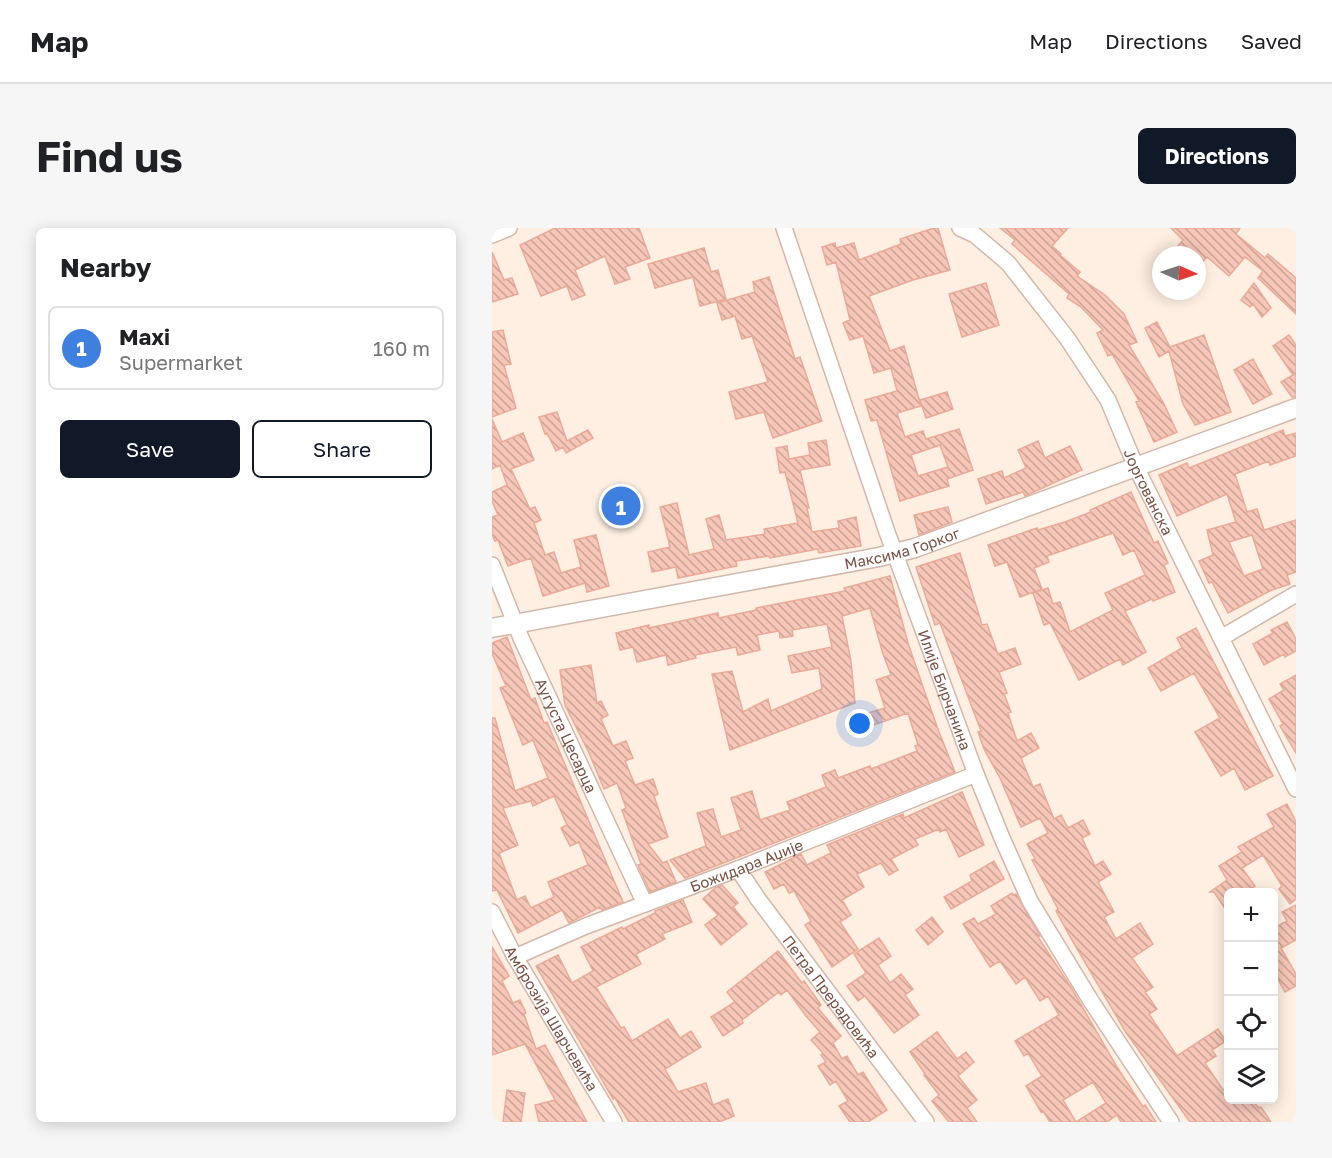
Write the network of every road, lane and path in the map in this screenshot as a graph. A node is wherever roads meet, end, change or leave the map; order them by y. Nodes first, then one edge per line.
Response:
1 (509, 228) edge
2 (784, 228) edge
3 (960, 228) edge
4 (492, 235) edge
5 (1296, 408) edge
6 (1136, 467) junction
7 (895, 553) junction
8 (492, 565) edge
9 (1296, 594) edge
10 (514, 623) junction
11 (492, 628) edge
12 (1221, 638) junction
13 (976, 774) junction
14 (1296, 789) edge
15 (738, 869) junction
16 (645, 904) junction
17 (492, 912) edge
18 (515, 957) junction
19 (614, 1122) edge
20 (926, 1122) edge
21 (1172, 1122) edge

1 - 4 street
2 - 7 street, Илије Бирчанина
3 - 6 street, Јоргованска
5 - 6 street, Максима Горког
6 - 7 street, Максима Горког
6 - 12 street, Јоргованска
7 - 10 street, Максима Горког
7 - 13 street, Илије Бирчанина
8 - 10 street, Аугуста Цесарца
9 - 12 street
10 - 11 street, Максима Горког
10 - 16 street, Аугуста Цесарца
12 - 14 street, Јоргованска
13 - 15 street, Божидара Аџије
13 - 21 street, Илије Бирчанина
15 - 16 street, Божидара Аџије
15 - 20 street, Петра Прерадовића
16 - 18 street, Божидара Аџије
17 - 18 street, Амброзија Шарчевића
18 - 19 street, Амброзија Шарчевића

